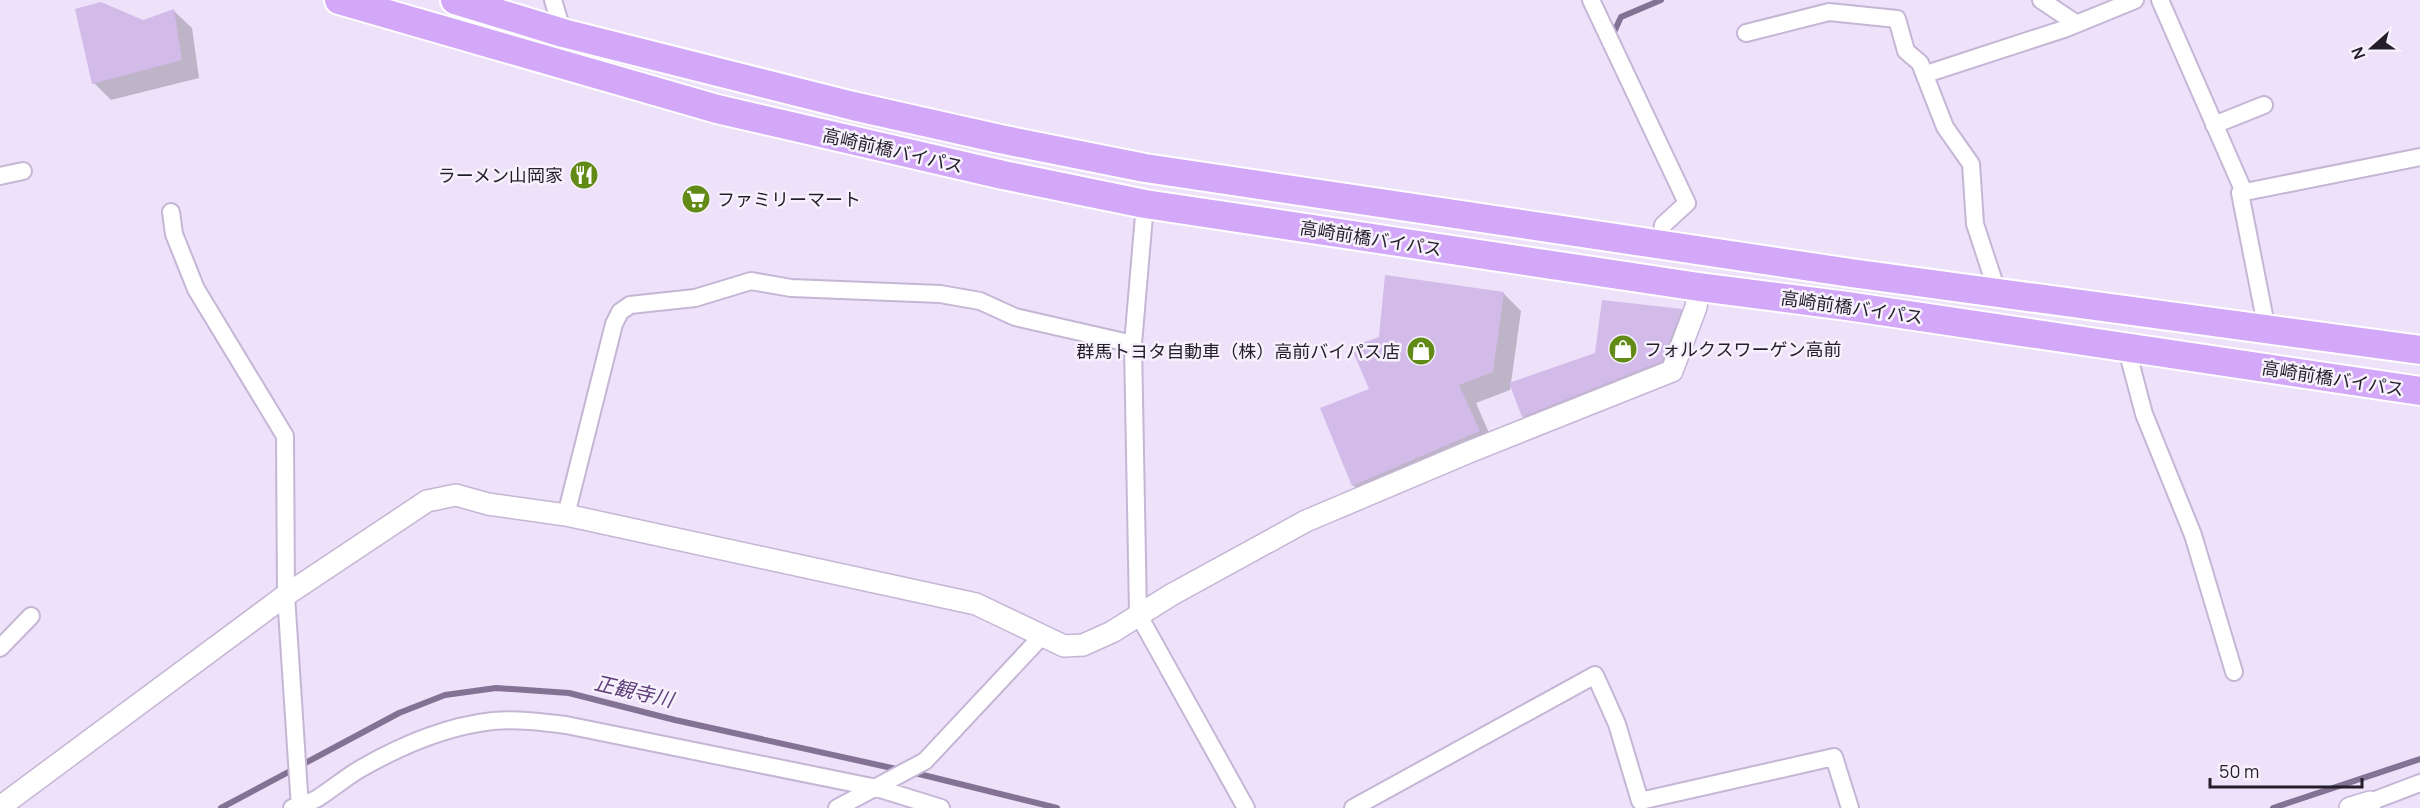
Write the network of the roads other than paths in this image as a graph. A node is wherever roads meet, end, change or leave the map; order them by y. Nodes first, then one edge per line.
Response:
1 (339, 0) edge
2 (455, 0) edge
3 (553, 0) edge
4 (1591, 0) edge
5 (2041, 0) edge
6 (2136, 0) edge
7 (2160, 0) edge
8 (2077, 24) junction
9 (562, 33) junction
10 (1746, 33) dead end
11 (1926, 74) junction
12 (2264, 105) dead end
13 (2214, 125) junction
14 (2420, 157) edge
15 (23, 171) dead end
16 (0, 176) edge
17 (2244, 192) junction
18 (1144, 204) junction
19 (171, 212) dead end
20 (1660, 246) junction
21 (1699, 287) junction
22 (1998, 294) junction
23 (2267, 330) junction
24 (1133, 344) junction
25 (2126, 346) junction
26 (2420, 350) edge
27 (2420, 391) edge
28 (566, 515) junction
29 (286, 595) junction
30 (1138, 614) junction
31 (31, 616) dead end
32 (1041, 637) junction
33 (0, 648) edge
34 (2234, 672) dead end
35 (2420, 783) edge
36 (877, 788) junction
37 (2364, 806) edge
38 (0, 807) edge
39 (297, 807) edge
40 (837, 808) edge
41 (941, 808) edge
42 (1246, 808) edge
43 (1353, 808) edge
44 (1850, 808) edge

1 - 18 highway, 高崎前橋バイパス
2 - 9 highway, 高崎前橋バイパス
3 - 9 street
4 - 20 street
5 - 8 street
6 - 8 street
7 - 13 street
8 - 11 street
9 - 20 highway, 高崎前橋バイパス
10 - 11 street
11 - 22 street
12 - 13 street
13 - 17 street
14 - 17 street
15 - 16 street
17 - 23 street
18 - 21 highway, 高崎前橋バイパス
18 - 24 street
19 - 29 street
20 - 22 highway, 高崎前橋バイパス
21 - 25 highway, 高崎前橋バイパス
21 - 30 street
22 - 23 highway, 高崎前橋バイパス
23 - 26 highway, 高崎前橋バイパス
24 - 28 street
24 - 30 street
25 - 27 highway, 高崎前橋バイパス
25 - 34 street
28 - 29 street
28 - 32 street
29 - 38 street
29 - 39 street
30 - 32 street
30 - 42 street
31 - 33 street
32 - 36 street
35 - 37 street
36 - 39 street
36 - 40 street
36 - 41 street
43 - 44 street

